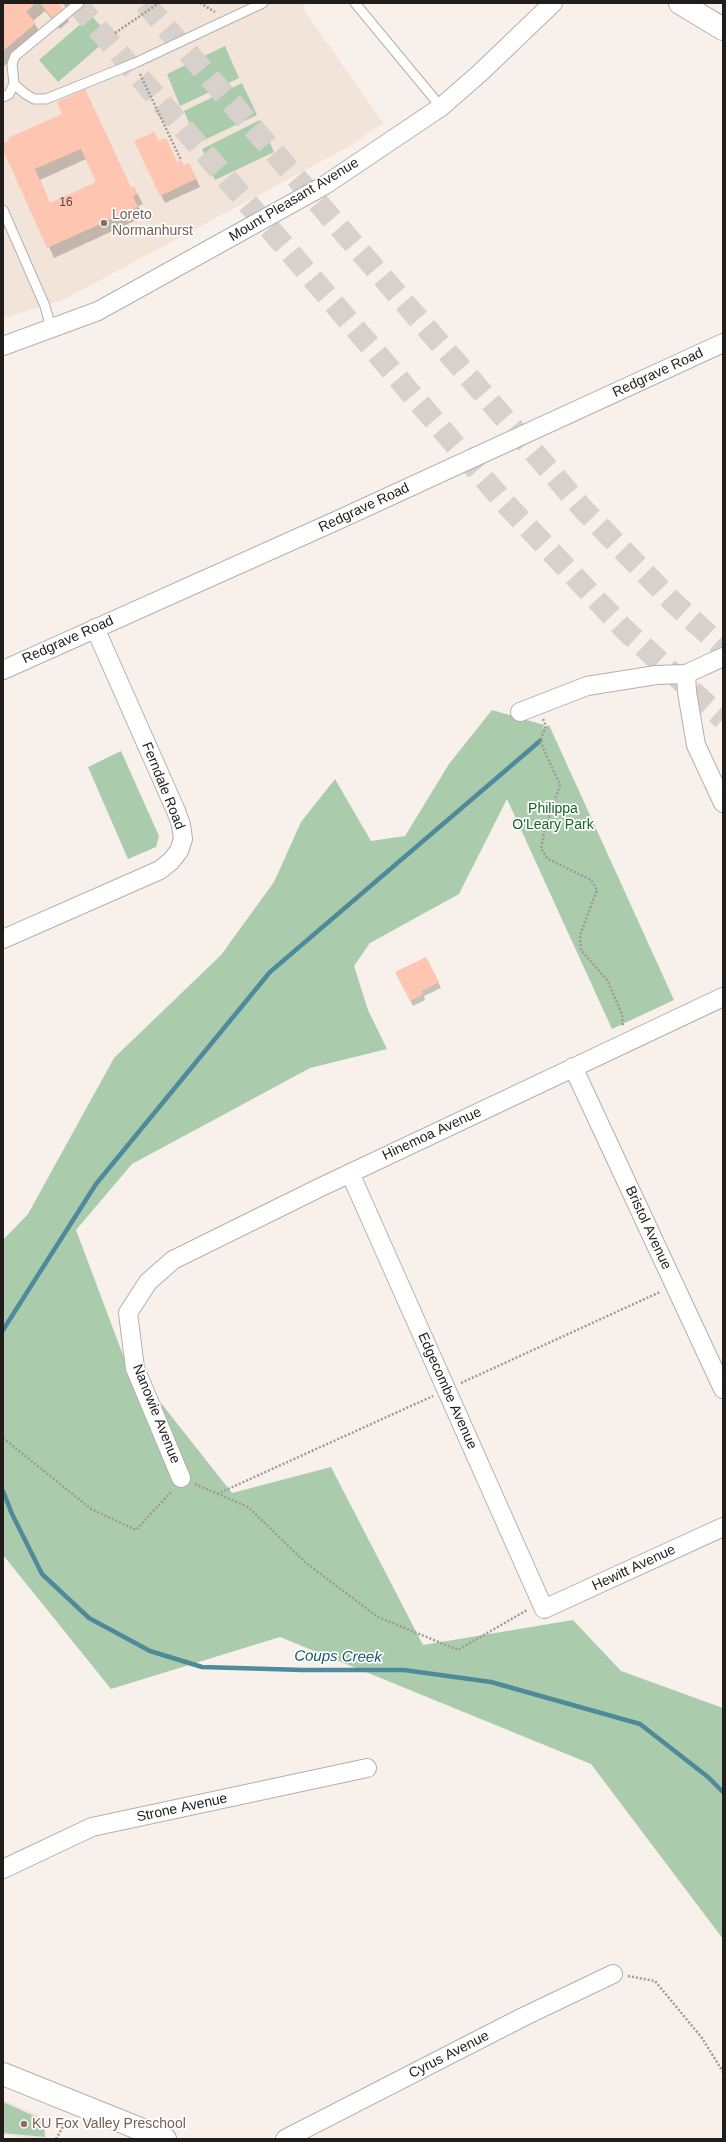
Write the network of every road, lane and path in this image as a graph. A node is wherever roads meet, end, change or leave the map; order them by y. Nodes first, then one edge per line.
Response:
1 (80, 3) edge
2 (159, 3) edge
3 (263, 3) edge
4 (553, 3) edge
5 (680, 3) edge
6 (356, 6) edge
7 (723, 29) edge
8 (115, 33) dead end
9 (135, 63) junction
10 (14, 84) junction
11 (3, 97) edge
12 (441, 107) junction
13 (181, 160) dead end
14 (3, 210) edge
15 (51, 328) junction
16 (723, 343) edge
17 (3, 346) edge
18 (95, 628) junction
19 (723, 657) edge
20 (3, 670) edge
21 (686, 674) junction
22 (537, 706) junction
23 (520, 712) dead end
24 (723, 803) edge
25 (3, 939) edge
26 (723, 997) edge
27 (624, 1043) junction
28 (573, 1067) junction
29 (350, 1173) junction
30 (148, 1282) joint
31 (723, 1389) edge
32 (3, 1438) edge
33 (181, 1478) junction
34 (723, 1527) edge
35 (544, 1609) junction
36 (367, 1768) dead end
37 (3, 1869) edge
38 (613, 1974) joint
39 (723, 2072) edge
40 (3, 2074) edge
41 (65, 2123) dead end
42 (56, 2139) edge
43 (165, 2139) edge
44 (285, 2139) edge

1 - 10 lane
2 - 8 path
3 - 9 lane
4 - 12 street, Mount Pleasant Avenue
5 - 7 main road
6 - 12 lane
9 - 10 lane
9 - 13 path
10 - 11 lane
12 - 15 street, Mount Pleasant Avenue
14 - 15 lane
15 - 17 street, Mount Pleasant Avenue
16 - 18 street, Redgrave Road
18 - 20 street, Redgrave Road
18 - 25 street, Ferndale Road
19 - 21 street
21 - 22 street
21 - 24 street
22 - 23 street
22 - 27 path
26 - 27 street, Hinemoa Avenue
27 - 28 street, Hinemoa Avenue
28 - 29 street, Hinemoa Avenue
28 - 31 street, Bristol Avenue
29 - 30 street, Hinemoa Avenue
29 - 35 street, Edgecombe Avenue
30 - 33 street, Nanowie Avenue
32 - 33 path
33 - 35 path
34 - 35 street, Hewitt Avenue
36 - 37 street, Strone Avenue
38 - 39 path
38 - 44 street, Cyrus Avenue
40 - 43 main road
41 - 42 path

